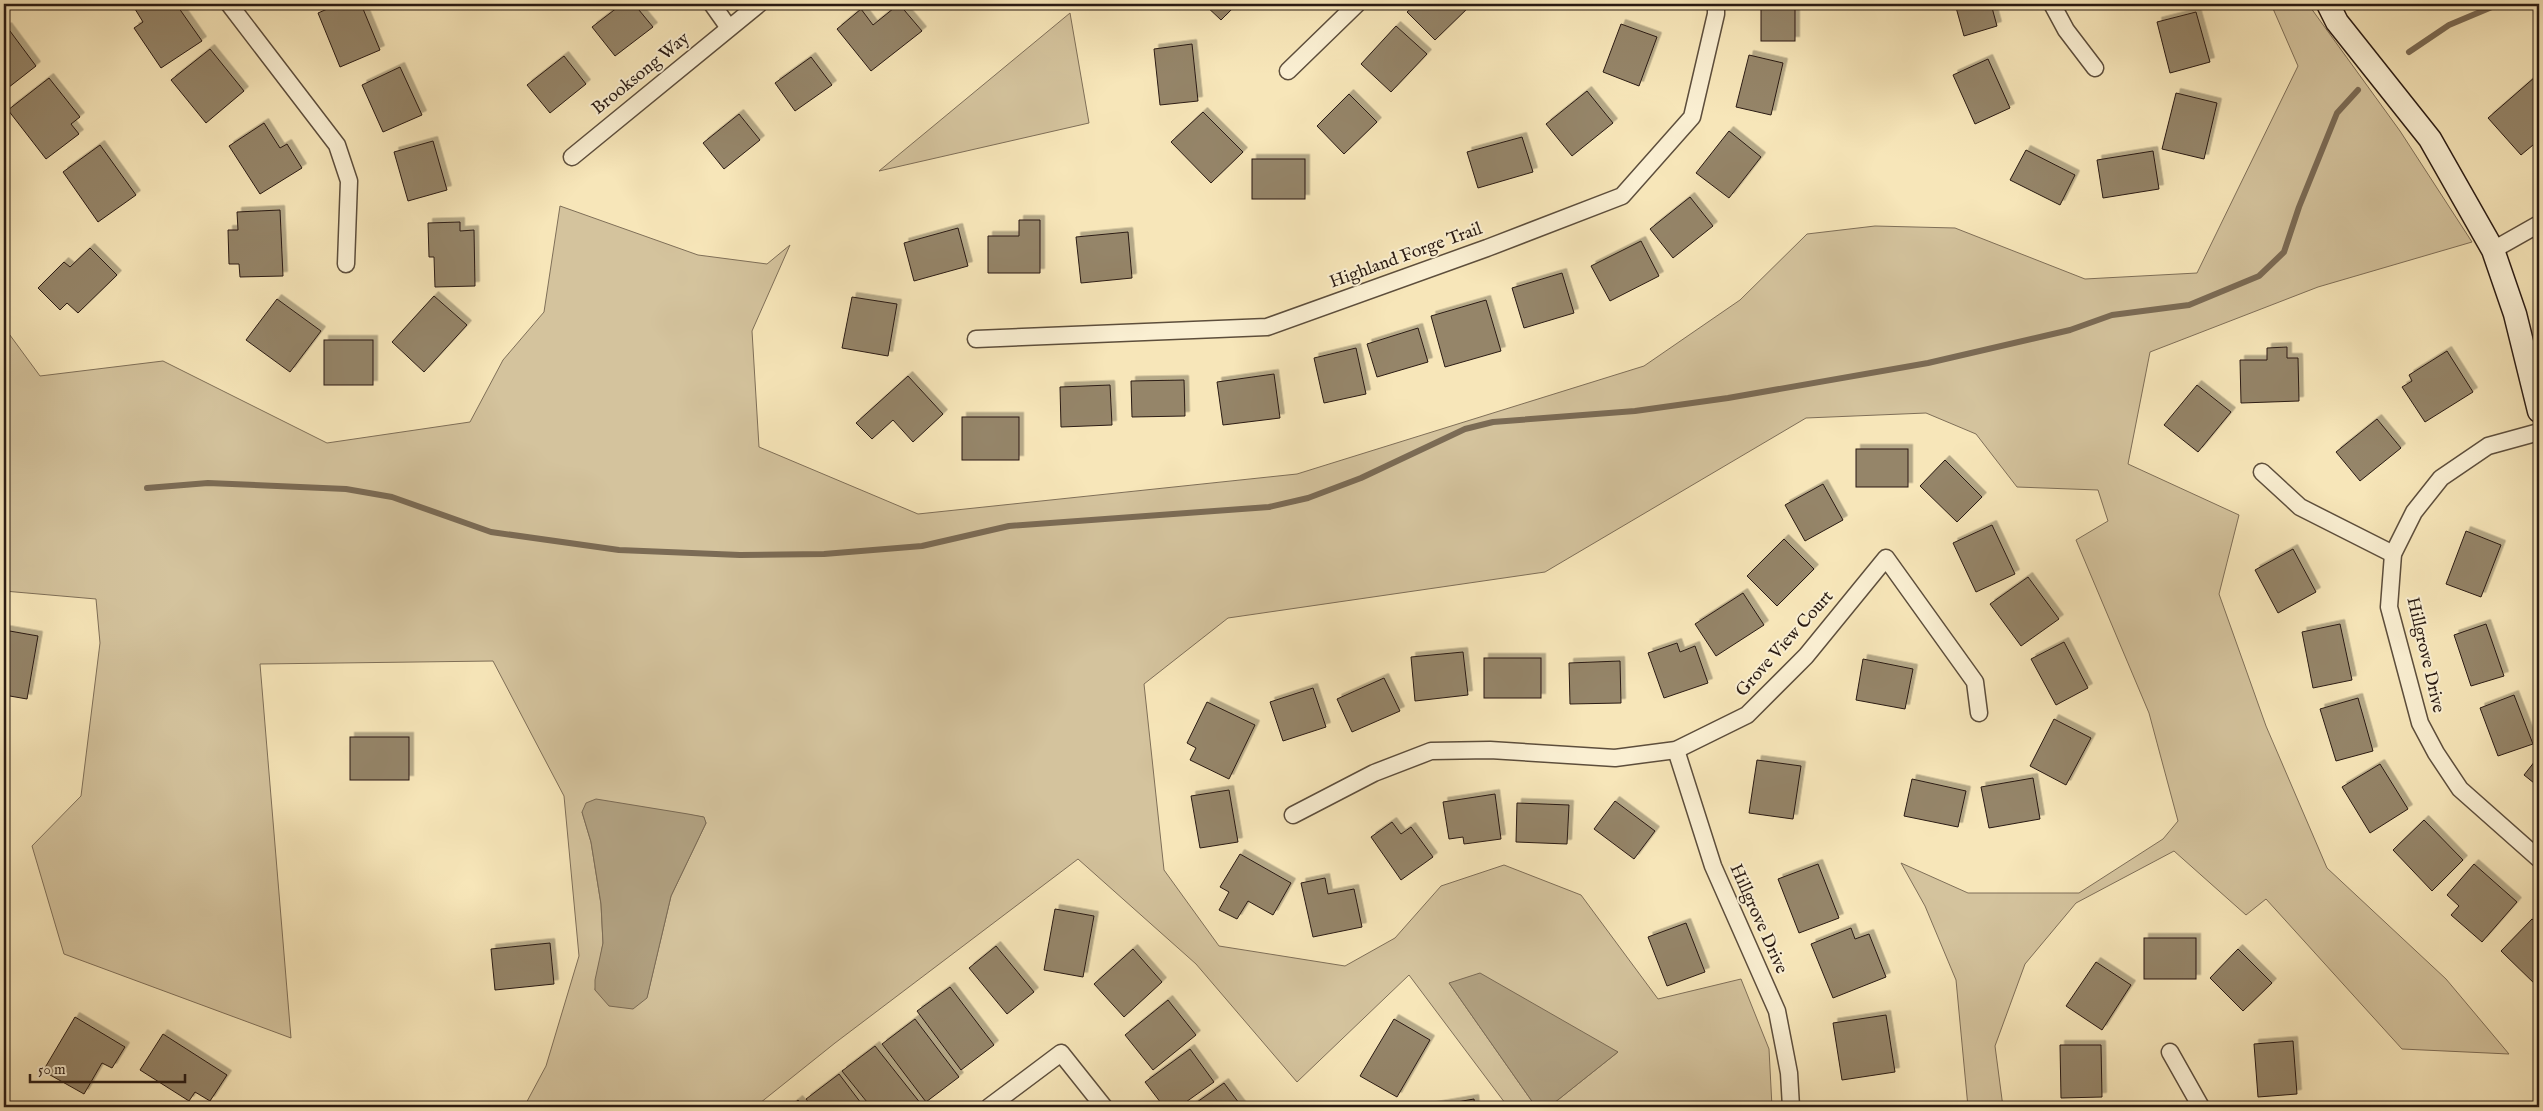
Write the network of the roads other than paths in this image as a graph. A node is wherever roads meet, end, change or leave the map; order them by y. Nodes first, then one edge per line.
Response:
1 (229, 4) edge
2 (712, 4) edge
3 (759, 4) edge
4 (1357, 4) edge
5 (1716, 4) edge
6 (2052, 4) edge
7 (2328, 4) edge
8 (729, 28) junction
9 (2095, 68) dead end
10 (1288, 72) dead end
11 (572, 157) dead end
12 (2539, 224) edge
13 (2493, 250) junction
14 (346, 264) dead end
15 (976, 339) dead end
16 (2539, 411) edge
17 (2539, 432) edge
18 (2262, 472) dead end
19 (2393, 554) junction
20 (1979, 713) dead end
21 (1676, 750) junction
22 (1292, 815) dead end
23 (2539, 859) edge
24 (2170, 1052) dead end
25 (989, 1107) edge
26 (1104, 1107) edge
27 (1791, 1107) edge
28 (2201, 1107) edge

1 - 14 street
2 - 8 street
3 - 8 street, Brooksong Way
4 - 10 street
5 - 15 street, Highland Forge Trail
6 - 9 street
7 - 13 street
8 - 11 street, Brooksong Way
12 - 13 street
13 - 16 street
17 - 19 street, Hillgrove Drive
18 - 19 street
19 - 23 street, Hillgrove Drive
20 - 21 street, Grove View Court
21 - 22 street, Grove View Court
21 - 27 street, Hillgrove Drive
24 - 28 street
25 - 26 street

